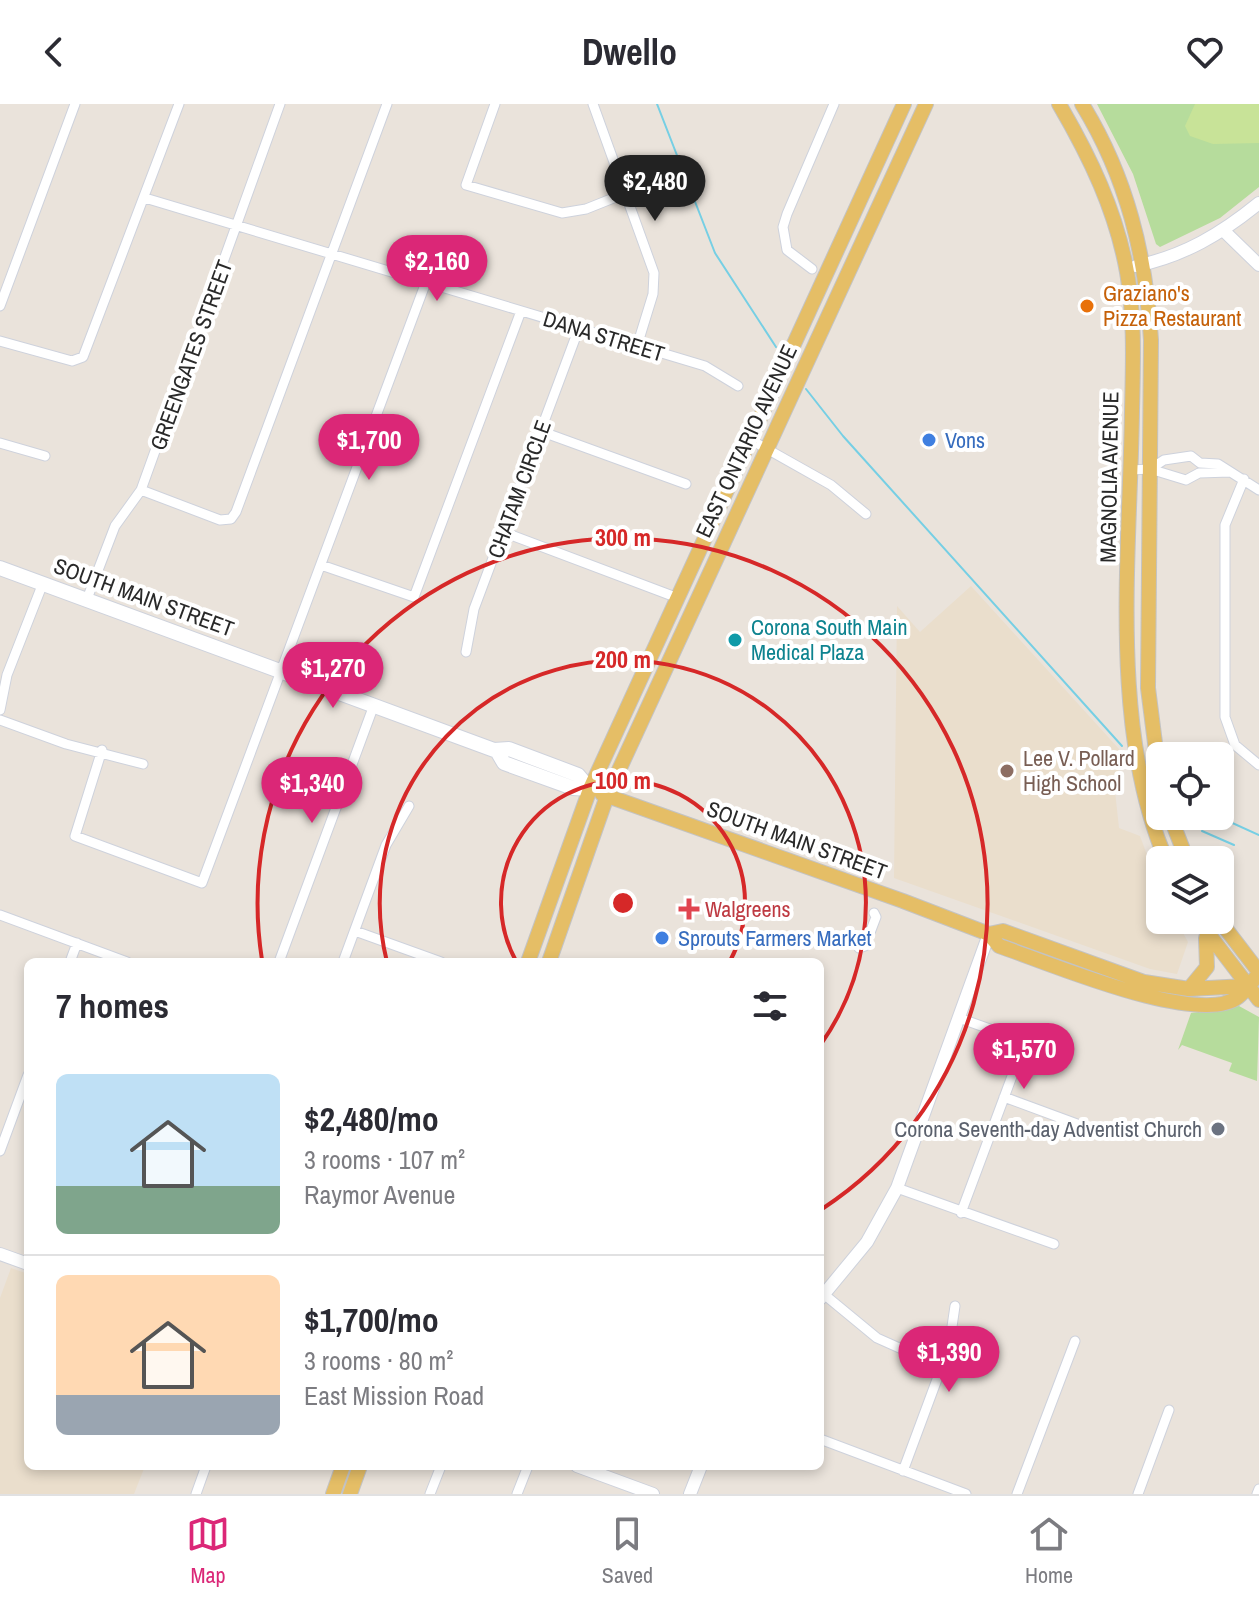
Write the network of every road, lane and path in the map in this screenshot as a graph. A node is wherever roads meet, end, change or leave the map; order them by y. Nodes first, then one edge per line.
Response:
1 (75, 104) edge
2 (179, 104) edge
3 (280, 104) edge
4 (387, 104) edge
5 (495, 104) edge
6 (593, 104) edge
7 (834, 104) edge
8 (904, 104) edge
9 (926, 104) edge
10 (1059, 104) edge
11 (1082, 104) edge
12 (626, 193) junction
13 (145, 198) junction
14 (1259, 203) edge
15 (239, 226) junction
16 (1224, 231) junction
17 (332, 254) junction
18 (1144, 265) junction
19 (1259, 265) edge
20 (812, 269) dead end
21 (1126, 269) junction
22 (426, 282) junction
23 (0, 306) edge
24 (521, 311) junction
25 (579, 328) junction
26 (0, 341) edge
27 (637, 346) junction
28 (738, 386) dead end
29 (540, 431) junction
30 (751, 440) junction
31 (0, 443) edge
32 (767, 448) junction
33 (45, 456) dead end
34 (1200, 468) junction
35 (1150, 469) junction
36 (1131, 470) junction
37 (1244, 479) junction
38 (686, 484) dead end
39 (141, 490) junction
40 (1259, 490) edge
41 (866, 514) dead end
42 (503, 532) junction
43 (321, 565) junction
44 (0, 568) edge
45 (43, 583) junction
46 (678, 598) junction
47 (87, 599) junction
48 (466, 652) dead end
49 (282, 671) junction
50 (652, 698) junction
51 (374, 705) junction
52 (0, 710) edge
53 (0, 720) edge
54 (1155, 742) edge
55 (102, 750) junction
56 (143, 764) dead end
57 (1259, 765) edge
58 (590, 789) junction
59 (607, 796) junction
60 (409, 806) dead end
61 (1161, 846) edge
62 (874, 913) dead end
63 (0, 915) edge
64 (355, 931) junction
65 (989, 934) junction
66 (1202, 934) edge
67 (1208, 934) edge
68 (1230, 934) edge
69 (77, 943) junction
70 (859, 948) dead end
71 (71, 958) edge
72 (116, 958) edge
73 (280, 958) edge
74 (345, 958) edge
75 (430, 958) edge
76 (529, 958) edge
77 (550, 958) edge
78 (1259, 973) edge
79 (1246, 986) junction
80 (1189, 989) junction
81 (1259, 1000) edge
82 (959, 1018) junction
83 (24, 1086) edge
84 (1004, 1097) junction
85 (1096, 1131) dead end
86 (0, 1151) edge
87 (897, 1188) junction
88 (961, 1213) junction
89 (1054, 1244) dead end
90 (0, 1254) edge
91 (24, 1263) edge
92 (824, 1292) edge
93 (824, 1297) edge
94 (955, 1306) dead end
95 (1075, 1341) dead end
96 (942, 1367) junction
97 (1169, 1410) dead end
98 (824, 1441) edge
99 (205, 1470) edge
100 (342, 1470) edge
101 (359, 1470) edge
102 (439, 1470) edge
103 (526, 1470) edge
104 (588, 1470) edge
105 (699, 1470) edge
106 (903, 1471) junction
107 (196, 1494) edge
108 (333, 1494) edge
109 (350, 1494) edge
110 (430, 1494) edge
111 (517, 1494) edge
112 (653, 1494) edge
113 (690, 1494) edge
114 (966, 1494) edge
115 (1017, 1494) edge
116 (1138, 1494) edge

1 - 23 street
2 - 13 street
3 - 15 street, GREENGATES STREET
4 - 17 street
5 - 12 street
6 - 12 street
7 - 20 street
8 - 30 main road, EAST ONTARIO AVENUE
9 - 32 main road, EAST ONTARIO AVENUE
10 - 21 main road, MAGNOLIA AVENUE
11 - 18 main road, MAGNOLIA AVENUE
12 - 27 street
13 - 15 street, DANA STREET
13 - 26 street
14 - 16 street
15 - 17 street, DANA STREET
15 - 39 street, GREENGATES STREET
16 - 18 street
16 - 19 street
17 - 22 street, DANA STREET
17 - 39 street
18 - 21 street
18 - 35 main road, MAGNOLIA AVENUE
21 - 36 main road, MAGNOLIA AVENUE
22 - 24 street, DANA STREET
22 - 43 street
24 - 25 street, DANA STREET
24 - 43 street
25 - 27 street, DANA STREET
25 - 29 street, CHATAM CIRCLE
27 - 28 street, DANA STREET
29 - 38 street
29 - 42 street, CHATAM CIRCLE
30 - 32 street
30 - 46 main road, EAST ONTARIO AVENUE
31 - 33 street
32 - 41 street
32 - 50 main road, EAST ONTARIO AVENUE
34 - 35 street
34 - 35 street
34 - 37 street
35 - 36 street
35 - 54 main road, MAGNOLIA AVENUE
36 - 61 main road, MAGNOLIA AVENUE
37 - 40 street
37 - 57 street
39 - 47 street, GREENGATES STREET
42 - 46 street
42 - 48 street, CHATAM CIRCLE
43 - 49 street
44 - 45 main road, SOUTH MAIN STREET
45 - 47 main road, SOUTH MAIN STREET
45 - 52 street
46 - 50 main road
46 - 58 main road, EAST ONTARIO AVENUE
47 - 49 main road, SOUTH MAIN STREET
49 - 51 main road, SOUTH MAIN STREET
49 - 55 street
50 - 59 main road, EAST ONTARIO AVENUE
51 - 58 main road, SOUTH MAIN STREET
51 - 73 street
53 - 55 street
55 - 56 street
58 - 59 main road, SOUTH MAIN STREET
58 - 76 main road, EAST ONTARIO AVENUE
59 - 65 main road, SOUTH MAIN STREET
59 - 77 main road, EAST ONTARIO AVENUE
60 - 64 street
62 - 70 street
63 - 69 street
64 - 74 street
64 - 75 street
65 - 79 main road, SOUTH MAIN STREET
65 - 80 main road, SOUTH MAIN STREET
65 - 82 street
66 - 80 main road
67 - 79 main road
68 - 78 main road
69 - 71 street
69 - 72 street
78 - 79 main road, SOUTH MAIN STREET
79 - 80 main road, SOUTH MAIN STREET
79 - 81 main road
82 - 84 street
82 - 87 street
83 - 86 street
84 - 85 street
84 - 88 street
87 - 88 street
87 - 92 street
88 - 89 street
90 - 91 street
93 - 96 street
94 - 96 street
95 - 115 street
96 - 106 street
97 - 116 street
98 - 106 street
99 - 107 street
100 - 108 main road
101 - 109 main road
102 - 110 street
103 - 111 street
104 - 112 street
105 - 113 street
106 - 114 street

